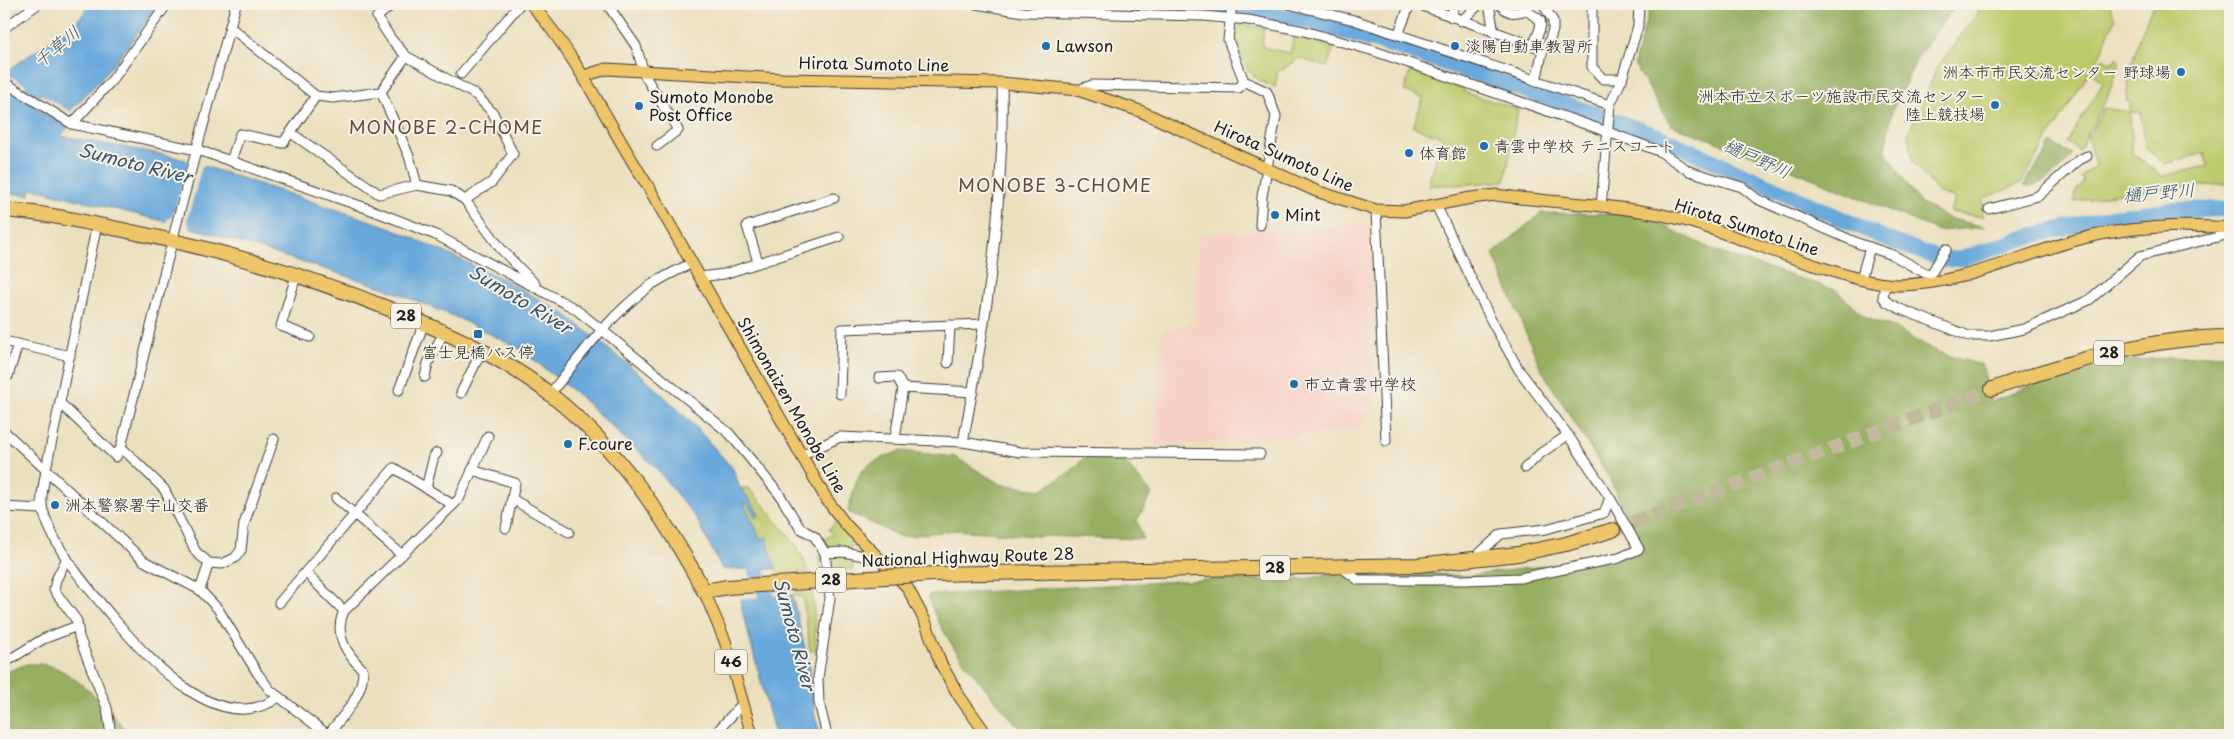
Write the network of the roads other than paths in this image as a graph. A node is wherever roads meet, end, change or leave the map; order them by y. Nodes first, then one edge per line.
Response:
1 (38, 4) edge
2 (167, 4) edge
3 (236, 4) edge
4 (393, 4) edge
5 (520, 4) edge
6 (531, 4) edge
7 (607, 4) edge
8 (976, 4) edge
9 (1232, 4) edge
10 (1288, 4) edge
11 (1416, 4) edge
12 (1455, 4) edge
13 (1480, 4) edge
14 (1490, 4) edge
15 (1500, 4) edge
16 (1543, 4) edge
17 (1592, 4) edge
18 (1639, 4) edge
19 (1450, 17) junction
20 (1231, 20) junction
21 (1461, 21) junction
22 (230, 27) junction
23 (4, 28) edge
24 (1494, 33) junction
25 (1398, 35) junction
26 (1538, 48) junction
27 (406, 56) junction
28 (644, 71) junction
29 (461, 74) dead end
30 (584, 76) junction
31 (1622, 79) junction
32 (1244, 81) junction
33 (1536, 81) junction
34 (4, 82) edge
35 (1002, 83) junction
36 (1078, 90) junction
37 (381, 92) junction
38 (316, 96) junction
39 (1610, 105) junction
40 (72, 124) junction
41 (1608, 132) junction
42 (290, 133) junction
43 (657, 146) dead end
44 (197, 150) junction
45 (2087, 156) dead end
46 (231, 161) junction
47 (1267, 168) junction
48 (416, 185) junction
49 (834, 198) dead end
50 (465, 200) junction
51 (1436, 205) junction
52 (1600, 207) junction
53 (1989, 209) dead end
54 (4, 210) edge
55 (1376, 210) junction
56 (97, 224) junction
57 (1260, 225) dead end
58 (2230, 228) edge
59 (2230, 234) edge
60 (839, 236) dead end
61 (174, 240) junction
62 (1870, 247) junction
63 (1946, 250) dead end
64 (758, 262) junction
65 (692, 263) junction
66 (296, 276) junction
67 (700, 277) junction
68 (1861, 279) junction
69 (1885, 284) junction
70 (542, 291) junction
71 (424, 323) junction
72 (984, 324) junction
73 (950, 325) junction
74 (444, 332) junction
75 (600, 332) junction
76 (2230, 336) edge
77 (310, 337) dead end
78 (4, 341) edge
79 (18, 344) junction
80 (482, 350) junction
81 (70, 356) junction
82 (948, 363) dead end
83 (8, 376) dead end
84 (425, 377) dead end
85 (879, 378) dead end
86 (903, 388) junction
87 (1992, 389) tunnel mouth
88 (399, 390) dead end
89 (973, 392) junction
90 (461, 393) dead end
91 (550, 394) junction
92 (840, 394) dead end
93 (60, 402) junction
94 (4, 431) edge
95 (1568, 435) junction
96 (488, 436) dead end
97 (895, 438) junction
98 (274, 439) dead end
99 (1386, 440) dead end
100 (963, 442) junction
101 (121, 447) junction
102 (437, 453) dead end
103 (1260, 454) dead end
104 (802, 455) junction
105 (1525, 468) dead end
106 (46, 469) junction
107 (472, 470) junction
108 (426, 488) junction
109 (336, 498) dead end
110 (1610, 498) junction
111 (512, 499) junction
112 (453, 505) junction
113 (4, 507) edge
114 (42, 509) junction
115 (355, 514) junction
116 (506, 528) dead end
117 (1613, 530) tunnel mouth
118 (569, 532) dead end
119 (824, 552) junction
120 (402, 555) junction
121 (67, 558) junction
122 (879, 559) junction
123 (1471, 561) junction
124 (210, 563) junction
125 (1341, 566) junction
126 (306, 572) junction
127 (200, 590) junction
128 (704, 591) junction
129 (279, 603) dead end
130 (344, 612) junction
131 (77, 626) junction
132 (4, 663) edge
133 (279, 698) junction
134 (743, 703) junction
135 (111, 735) edge
136 (328, 735) edge
137 (714, 735) edge
138 (752, 735) edge
139 (827, 735) edge
140 (987, 735) edge

1 - 23 street
2 - 40 street
3 - 22 street
4 - 27 street
5 - 29 street
6 - 30 main road
7 - 28 street
8 - 20 street
9 - 20 street
10 - 25 street
11 - 19 street
11 - 25 street
12 - 19 street
13 - 21 street
14 - 24 street
15 - 26 street
16 - 26 street
17 - 31 street
18 - 31 street
19 - 21 street
20 - 32 street
20 - 41 street
21 - 24 street
22 - 38 street
22 - 44 street
24 - 26 street
25 - 33 street
26 - 33 street
27 - 37 street
27 - 50 street
28 - 30 main road, Hirota Sumoto Line
28 - 35 main road, Hirota Sumoto Line
28 - 43 street
30 - 65 main road, Shimonaizen Monobe Line
31 - 39 street
32 - 36 street
32 - 47 street
33 - 39 street
34 - 40 street
35 - 36 main road, Hirota Sumoto Line
35 - 72 street
36 - 47 main road, Hirota Sumoto Line
37 - 38 street
37 - 48 street
38 - 42 street
39 - 41 street
40 - 44 street
41 - 52 street
41 - 62 street
42 - 46 street
42 - 48 street
44 - 46 street
44 - 61 street
45 - 53 street
46 - 70 street
47 - 55 main road, Hirota Sumoto Line
47 - 57 street
48 - 50 street
49 - 64 street
50 - 70 street
51 - 52 main road, Hirota Sumoto Line
51 - 55 main road, Hirota Sumoto Line
51 - 95 street
52 - 68 main road, Hirota Sumoto Line
54 - 56 highway, 28
55 - 99 street
56 - 61 highway, 28
56 - 81 street
58 - 69 main road, Hirota Sumoto Line
59 - 69 street
60 - 64 street
61 - 66 highway, 28
61 - 101 street
62 - 63 street
62 - 68 street
64 - 67 street
65 - 67 main road, Shimonaizen Monobe Line
65 - 75 street
66 - 71 highway, 28
66 - 77 street
67 - 104 main road, Shimonaizen Monobe Line
68 - 69 main road, Hirota Sumoto Line
70 - 75 street
71 - 74 highway, 28
71 - 88 street
72 - 73 street
72 - 89 street
73 - 82 street
73 - 92 street
74 - 80 highway, 28
74 - 84 street
75 - 91 street
75 - 119 street
76 - 87 highway, 28
78 - 79 street
79 - 81 street
79 - 83 street
80 - 90 street
80 - 91 highway, 28
81 - 93 street
85 - 86 street
86 - 89 street
86 - 97 street
89 - 100 street
91 - 128 highway, 28
93 - 101 street
93 - 106 street
94 - 106 street
95 - 105 street
95 - 110 street
96 - 107 street
97 - 100 street
97 - 104 street
98 - 124 street
100 - 103 street
101 - 124 street
102 - 108 street
104 - 122 main road, Shimonaizen Monobe Line
106 - 114 street
106 - 127 street
107 - 111 street
107 - 112 street
108 - 112 street
108 - 115 street
109 - 115 street
110 - 123 street
110 - 125 street
111 - 116 street
111 - 118 street
112 - 120 street
113 - 114 street
114 - 121 street
115 - 120 street
115 - 126 street
117 - 123 highway, National Highway Route 28 / 28
119 - 122 street
119 - 139 street
120 - 130 street
121 - 131 street
121 - 133 street
122 - 140 main road, Shimonaizen Monobe Line
123 - 125 highway, National Highway Route 28 / 28
124 - 127 street
125 - 128 highway, National Highway Route 28 / 28, bridge
126 - 129 street
126 - 130 street
127 - 133 street
128 - 134 main road, 46
130 - 136 street
131 - 132 street
131 - 135 street
133 - 136 street
134 - 137 street
134 - 138 main road, 46

